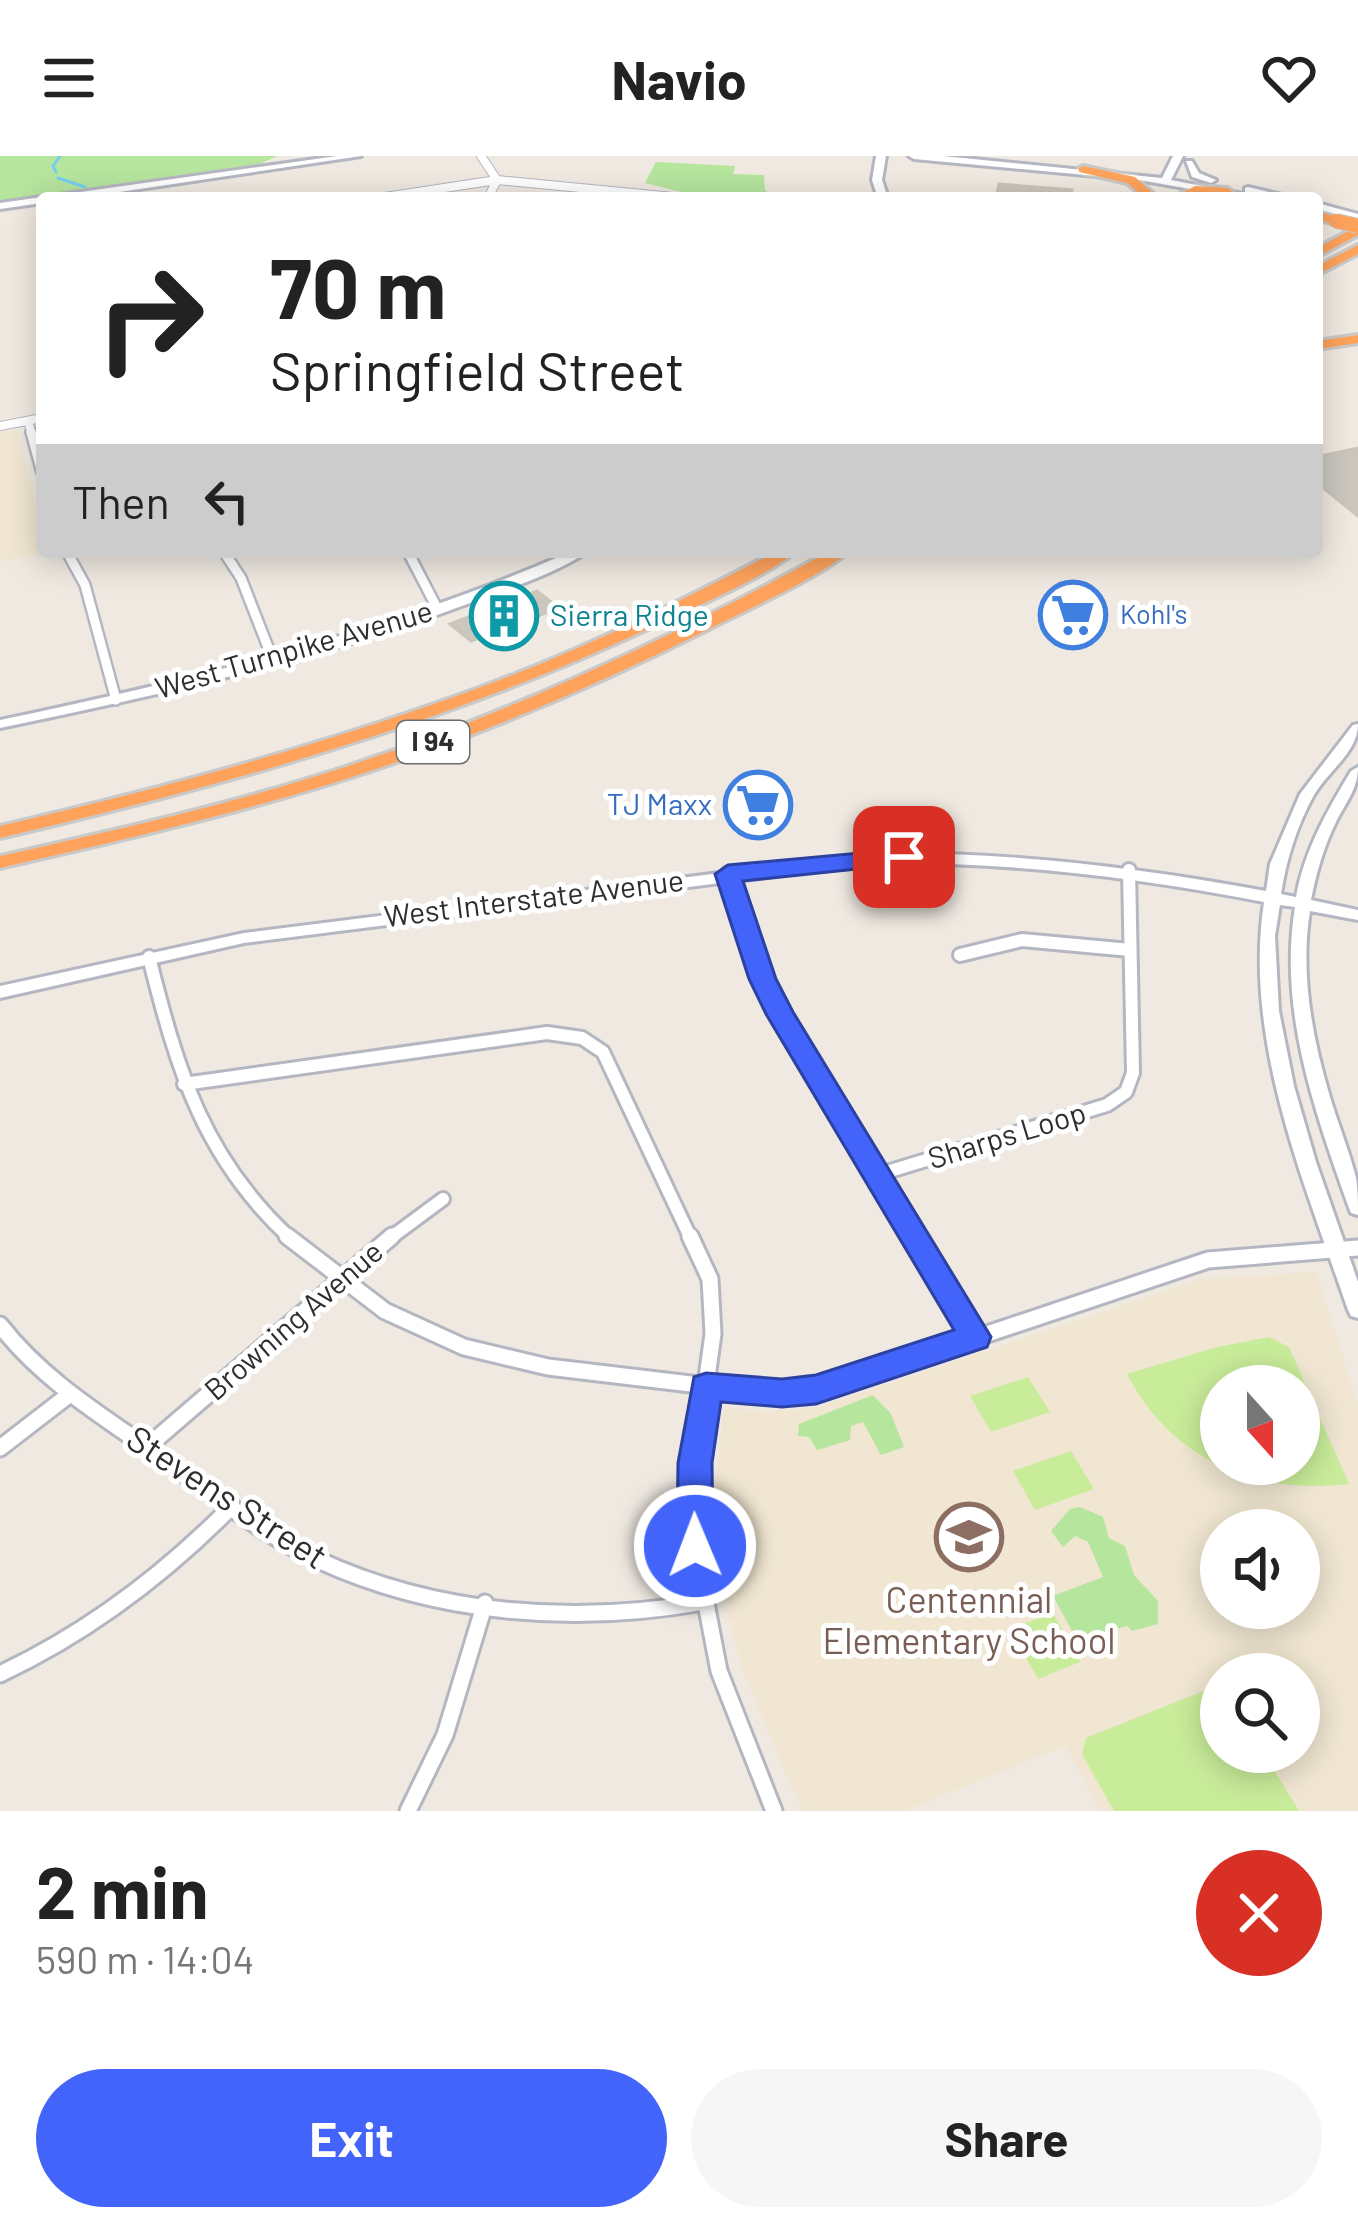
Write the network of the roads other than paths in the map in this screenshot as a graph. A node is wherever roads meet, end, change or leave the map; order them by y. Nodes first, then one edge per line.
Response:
1 (356, 156) edge
2 (481, 156) edge
3 (881, 156) edge
4 (914, 156) edge
5 (951, 156) edge
6 (1184, 158) edge
7 (1083, 170) junction
8 (1173, 179) junction
9 (497, 180) junction
10 (1231, 190) junction
11 (126, 192) edge
12 (418, 192) edge
13 (491, 192) edge
14 (622, 192) edge
15 (881, 192) edge
16 (1147, 192) edge
17 (1159, 192) edge
18 (1174, 192) edge
19 (1186, 192) edge
20 (1238, 192) edge
21 (1244, 192) edge
22 (36, 201) edge
23 (0, 206) edge
24 (1323, 213) edge
25 (1352, 222) edge
26 (1323, 246) edge
27 (1358, 249) edge
28 (1323, 268) edge
29 (1358, 339) edge
30 (1323, 344) edge
31 (36, 419) edge
32 (28, 421) junction
33 (0, 426) edge
34 (36, 451) edge
35 (70, 558) edge
36 (228, 558) edge
37 (411, 558) edge
38 (565, 558) edge
39 (775, 558) edge
40 (829, 558) edge
41 (436, 608) junction
42 (272, 660) junction
43 (116, 700) junction
44 (0, 724) edge
45 (1358, 728) edge
46 (1358, 771) edge
47 (0, 832) edge
48 (0, 862) edge
49 (1129, 870) junction
50 (728, 874) junction
51 (1270, 896) junction
52 (1300, 903) junction
53 (1358, 915) edge
54 (1130, 950) junction
55 (960, 955) dead end
56 (148, 957) junction
57 (0, 992) edge
58 (184, 1084) junction
59 (877, 1175) junction
60 (443, 1199) dead end
61 (1358, 1208) edge
62 (1358, 1247) edge
63 (1338, 1251) junction
64 (341, 1279) junction
65 (1358, 1310) edge
66 (0, 1325) edge
67 (975, 1337) junction
68 (706, 1387) junction
69 (70, 1394) junction
70 (0, 1448) edge
71 (148, 1448) junction
72 (232, 1506) junction
73 (703, 1603) junction
74 (485, 1604) junction
75 (0, 1675) edge
76 (408, 1811) edge
77 (774, 1811) edge

1 - 11 street
2 - 9 street
3 - 15 street
4 - 7 street
5 - 8 street
6 - 8 street
6 - 10 street
7 - 8 street
7 - 16 highway
8 - 10 street
8 - 17 highway
8 - 18 highway
9 - 12 street
9 - 13 street
9 - 14 street
10 - 19 highway
10 - 20 street
10 - 21 street
22 - 23 street
24 - 25 highway
25 - 26 highway
27 - 28 highway
29 - 30 highway
31 - 32 street
32 - 33 street
32 - 34 street
35 - 43 street
36 - 42 street
37 - 41 street
38 - 41 street, West Turnpike Avenue
39 - 47 highway, I 94
40 - 48 highway, I 94
41 - 42 street, West Turnpike Avenue
42 - 43 street, West Turnpike Avenue
43 - 44 street, West Turnpike Avenue
45 - 51 street
46 - 52 street
49 - 50 street, West Interstate Avenue
49 - 51 street, West Interstate Avenue
49 - 54 street, Sharps Loop
50 - 56 street, West Interstate Avenue
50 - 59 street
51 - 52 street, West Interstate Avenue
51 - 63 street
52 - 53 street, West Interstate Avenue
52 - 61 street
54 - 55 street
54 - 59 street, Sharps Loop
56 - 57 street, West Interstate Avenue
56 - 58 street
58 - 64 street
58 - 68 street
59 - 67 street
60 - 64 street, Browning Avenue
62 - 63 street
63 - 65 street
63 - 67 street
64 - 68 street
64 - 71 street, Browning Avenue
66 - 69 street, Stevens Street
67 - 68 street
68 - 73 street
69 - 70 street
69 - 71 street, Stevens Street
71 - 72 street, Stevens Street
72 - 74 street, Stevens Street
72 - 75 street
73 - 74 street, Stevens Street
73 - 77 street
74 - 76 street

